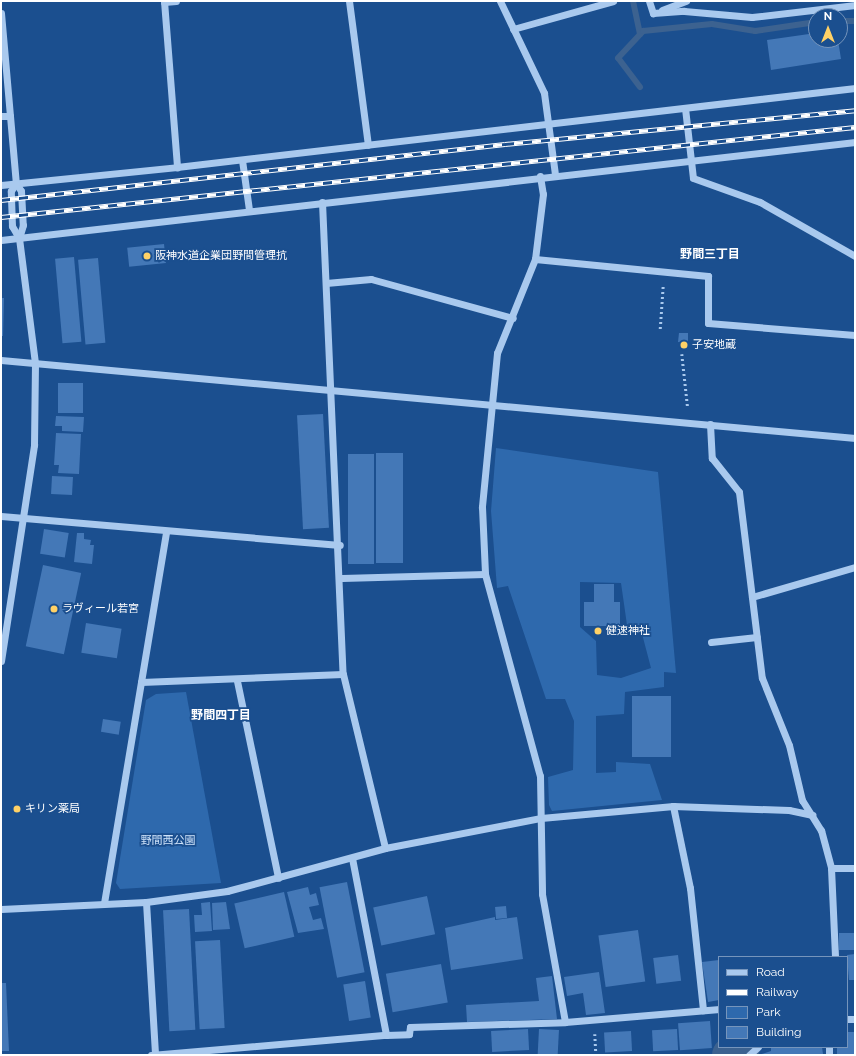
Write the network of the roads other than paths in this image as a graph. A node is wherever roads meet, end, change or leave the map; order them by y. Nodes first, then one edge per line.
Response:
1 (176, 1) edge
2 (349, 1) edge
3 (500, 1) edge
4 (613, 1) edge
5 (649, 1) edge
6 (686, 1) edge
7 (164, 2) edge
8 (855, 5) edge
9 (653, 13) junction
10 (1, 14) edge
11 (513, 29) junction
12 (855, 88) edge
13 (685, 108) junction
14 (1, 116) edge
15 (10, 116) junction
16 (548, 124) junction
17 (855, 142) edge
18 (368, 145) junction
19 (242, 160) junction
20 (690, 161) junction
21 (177, 167) junction
22 (555, 174) junction
23 (540, 176) junction
24 (16, 183) junction
25 (1, 184) edge
26 (322, 202) junction
27 (249, 210) junction
28 (19, 238) junction
29 (1, 240) edge
30 (855, 256) edge
31 (535, 259) junction
32 (326, 283) junction
33 (513, 318) junction
34 (855, 335) edge
35 (1, 360) edge
36 (35, 362) junction
37 (332, 390) junction
38 (490, 404) junction
39 (710, 424) junction
40 (855, 438) edge
41 (1, 516) edge
42 (25, 518) junction
43 (166, 532) junction
44 (340, 545) junction
45 (855, 567) edge
46 (485, 574) junction
47 (342, 578) junction
48 (752, 597) junction
49 (757, 637) junction
50 (711, 642) dead end
51 (1, 662) edge
52 (343, 674) junction
53 (237, 681) junction
54 (140, 682) junction
55 (673, 806) junction
56 (812, 815) junction
57 (541, 818) junction
58 (385, 848) junction
59 (352, 858) junction
60 (831, 868) junction
61 (855, 868) edge
62 (278, 878) junction
63 (146, 902) junction
64 (104, 903) junction
65 (1, 909) edge
66 (835, 956) edge
67 (718, 1009) edge
68 (703, 1010) junction
69 (565, 1022) junction
70 (386, 1035) junction
71 (152, 1055) edge
72 (155, 1055) edge

1 - 7 street
2 - 18 street
3 - 11 street
4 - 11 street
5 - 9 street
6 - 9 street
7 - 21 street
8 - 9 street
10 - 15 street
11 - 16 street
12 - 13 street
13 - 16 street
13 - 20 street
14 - 15 street
15 - 24 street
16 - 18 street
16 - 22 street
17 - 20 street
18 - 19 street
19 - 21 street
19 - 27 street
20 - 22 street
20 - 30 street
21 - 24 street
22 - 23 street
23 - 26 street
23 - 31 street
24 - 25 street
24 - 28 street
24 - 28 street
26 - 27 street
26 - 32 street
27 - 28 street
28 - 29 street
28 - 36 street
31 - 33 street
31 - 34 street
32 - 33 street
32 - 37 street
33 - 38 street
35 - 36 street
36 - 37 street
36 - 42 street
37 - 38 street
37 - 44 street
38 - 39 street
38 - 46 street
39 - 40 street
39 - 48 street
41 - 42 street
42 - 43 street
42 - 51 street
43 - 44 street
43 - 54 street
44 - 47 street
45 - 48 street
46 - 47 street
46 - 57 street
47 - 52 street
48 - 49 street
49 - 50 street
49 - 56 street
52 - 53 street
52 - 58 street
53 - 54 street
53 - 62 street
54 - 64 street
55 - 56 street
55 - 57 street
55 - 68 street
56 - 60 street
57 - 58 street
57 - 69 street
58 - 59 street
59 - 62 street
59 - 70 street
60 - 61 street
60 - 66 street
62 - 63 street
63 - 64 street
63 - 72 street
64 - 65 street
67 - 68 street
68 - 69 street
69 - 70 street
70 - 72 street
71 - 72 street

